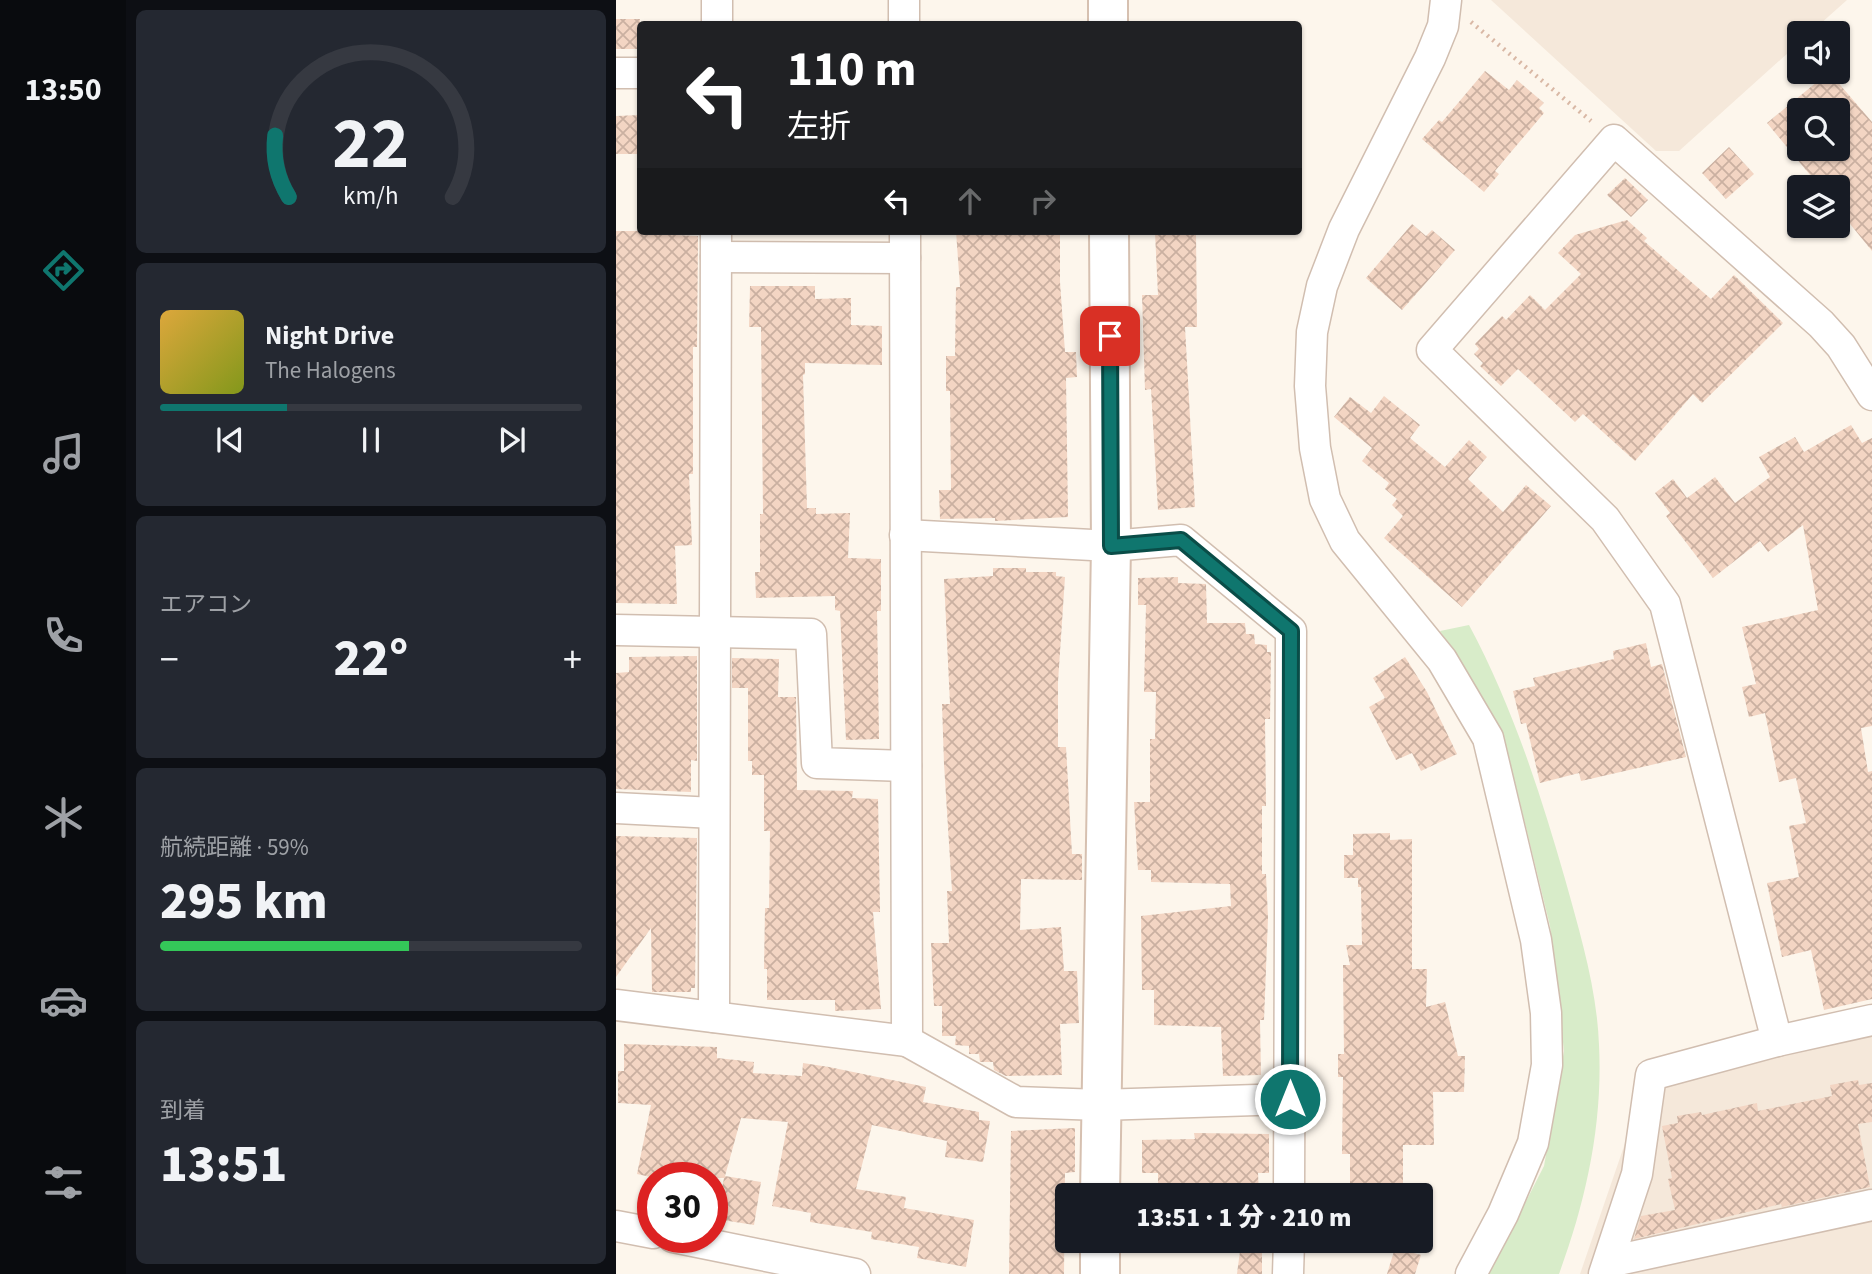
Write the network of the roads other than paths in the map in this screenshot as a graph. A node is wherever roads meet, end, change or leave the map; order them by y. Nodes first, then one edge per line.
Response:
1 (717, 0) edge
2 (904, 0) edge
3 (1108, 0) edge
4 (1447, 2) edge
5 (717, 21) edge
6 (904, 21) edge
7 (1108, 21) edge
8 (616, 73) edge
9 (637, 73) edge
10 (1109, 235) edge
11 (716, 244) edge
12 (905, 245) edge
13 (1872, 395) edge
14 (905, 535) junction
15 (1111, 546) junction
16 (616, 630) edge
17 (715, 631) junction
18 (906, 766) junction
19 (616, 808) edge
20 (714, 813) junction
21 (616, 1005) edge
22 (714, 1017) junction
23 (1872, 1020) edge
24 (906, 1041) junction
25 (1777, 1041) junction
26 (1290, 1099) junction
27 (1100, 1105) junction
28 (1100, 1183) edge
29 (1289, 1183) edge
30 (1872, 1205) edge
31 (616, 1226) edge
32 (637, 1230) edge
33 (728, 1248) edge
34 (1100, 1253) edge
35 (1289, 1253) edge
36 (1607, 1268) edge
37 (855, 1274) edge
38 (1100, 1274) edge
39 (1288, 1274) edge
40 (1471, 1274) edge

1 - 5 street
2 - 6 street
3 - 7 street
4 - 40 street
8 - 9 street
10 - 15 street
11 - 12 street
11 - 17 street
12 - 14 street
13 - 25 street
14 - 15 street
14 - 18 street
15 - 26 street
15 - 27 street
16 - 17 street
17 - 18 street
17 - 20 street
18 - 24 street
19 - 20 street
20 - 22 street
21 - 22 street
22 - 24 street
23 - 25 street
24 - 27 street
25 - 36 street
26 - 27 street
26 - 29 street
27 - 28 street
30 - 36 street
31 - 32 street
33 - 37 street
34 - 38 street
35 - 39 street

